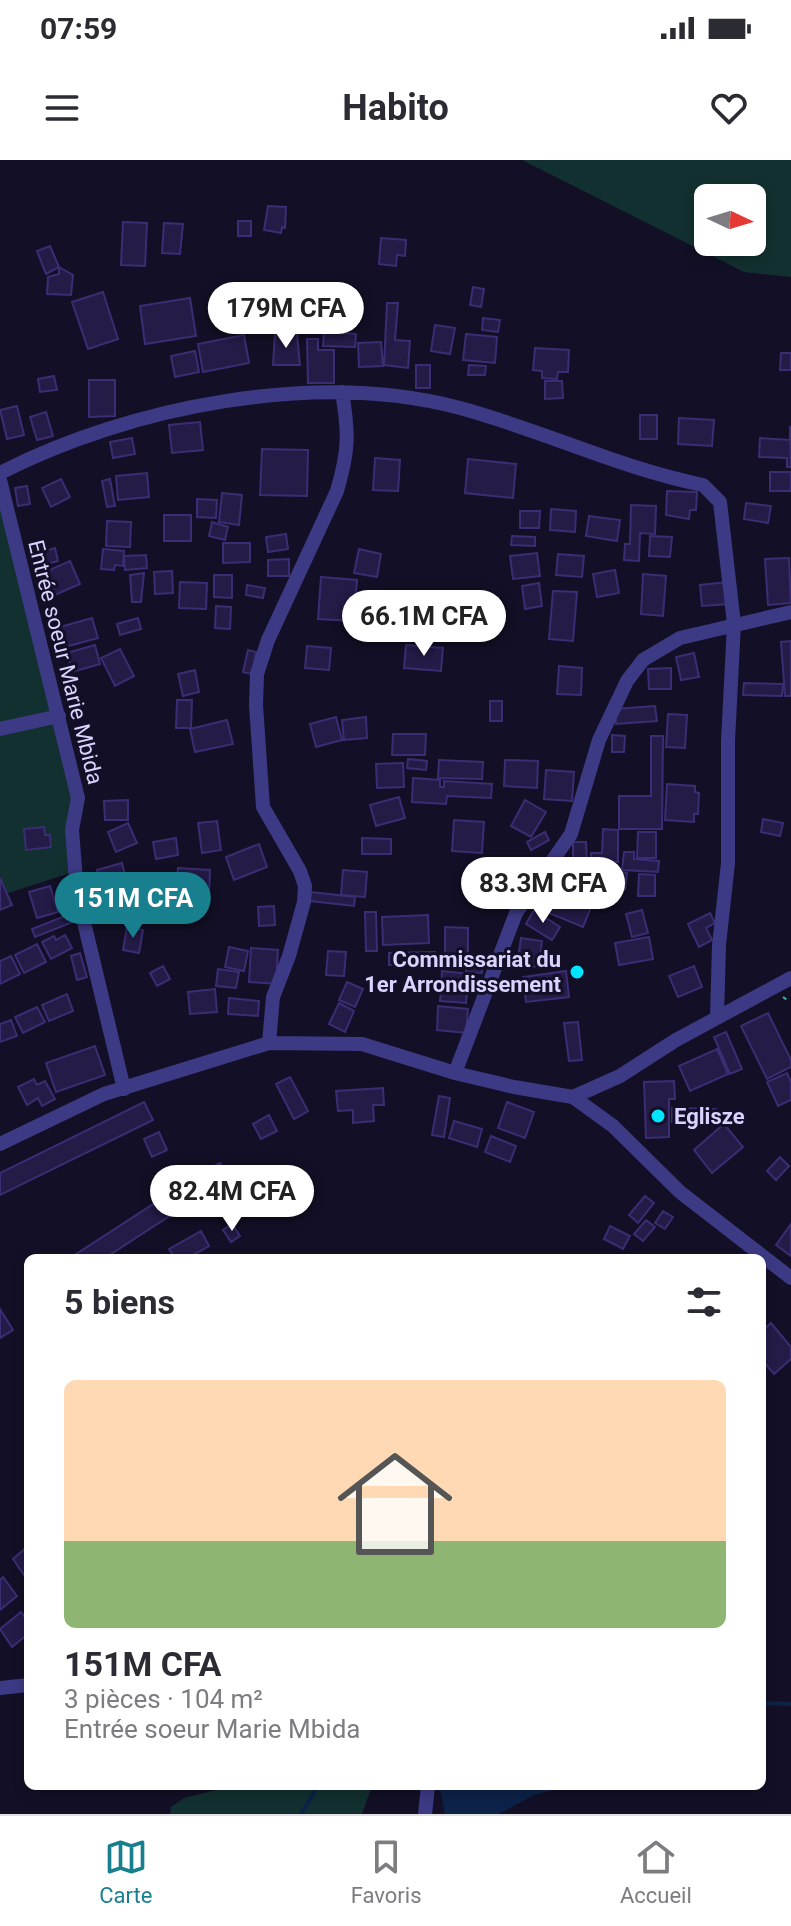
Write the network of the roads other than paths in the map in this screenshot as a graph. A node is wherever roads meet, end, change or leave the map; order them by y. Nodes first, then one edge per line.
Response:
1 (342, 392) junction
2 (0, 473) edge
3 (0, 480) edge
4 (791, 612) edge
5 (734, 624) junction
6 (59, 716) junction
7 (0, 729) edge
8 (791, 978) edge
9 (717, 1018) junction
10 (269, 1043) junction
11 (455, 1073) junction
12 (124, 1089) junction
13 (573, 1097) junction
14 (0, 1144) edge
15 (764, 1254) edge
16 (766, 1255) edge
17 (789, 1272) edge
18 (24, 1685) edge
19 (0, 1688) edge
20 (428, 1790) edge
21 (425, 1814) edge

1 - 2 street
1 - 5 street
1 - 10 street
3 - 6 street, Entrée soeur Marie Mbida
4 - 5 street
5 - 9 street
5 - 11 street
6 - 7 street
6 - 12 street, Entrée soeur Marie Mbida
8 - 9 street
9 - 13 street
10 - 11 street
10 - 12 street
11 - 13 street
12 - 14 street
13 - 15 street
16 - 17 street
18 - 19 street
20 - 21 street

